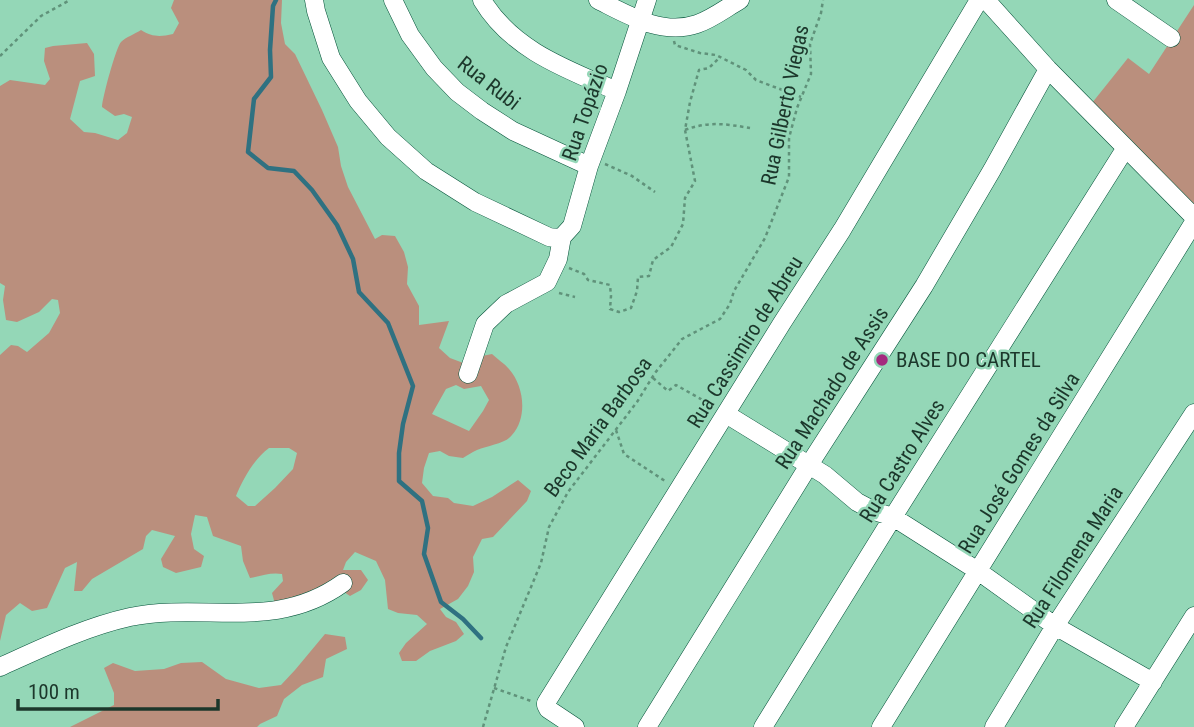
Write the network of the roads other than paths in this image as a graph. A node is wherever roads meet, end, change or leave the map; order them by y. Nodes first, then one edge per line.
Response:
1 (314, 0) edge
2 (393, 0) edge
3 (482, 0) edge
4 (598, 0) edge
5 (647, 0) edge
6 (740, 0) edge
7 (979, 0) edge
8 (986, 0) edge
9 (1116, 0) edge
10 (640, 22) junction
11 (1171, 38) dead end
12 (1048, 69) junction
13 (617, 91) junction
14 (1125, 149) junction
15 (591, 163) junction
16 (1194, 219) edge
17 (562, 237) junction
18 (468, 374) dead end
19 (1194, 412) edge
20 (726, 414) junction
21 (808, 465) junction
22 (893, 517) junction
23 (978, 571) junction
24 (343, 583) dead end
25 (1194, 616) edge
26 (1055, 626) junction
27 (0, 667) edge
28 (1153, 682) junction
29 (575, 727) edge
30 (647, 727) edge
31 (763, 727) edge
32 (881, 727) edge
33 (994, 727) edge
34 (1124, 727) edge

1 - 17 street
2 - 15 street, Rua Rubi
3 - 13 street
4 - 10 street
5 - 10 street, Rua Topázio
6 - 10 street
7 - 20 street, Rua Cassimiro de Abreu
8 - 12 street
9 - 11 street
10 - 13 street, Rua Topázio
12 - 14 street
12 - 21 street, Rua Machado de Assis
13 - 15 street, Rua Topázio
14 - 16 street
14 - 22 street, Rua Castro Alves
15 - 17 street, Rua Topázio
16 - 23 street, Rua José Gomes da Silva
17 - 18 street, Rua Topázio
19 - 26 street, Rua Filomena Maria
20 - 21 street
20 - 29 street, Rua Cassimiro de Abreu
21 - 22 street
21 - 30 street, Rua Machado de Assis
22 - 23 street
22 - 31 street, Rua Castro Alves
23 - 26 street
23 - 32 street, Rua José Gomes da Silva
24 - 27 street
25 - 28 street
26 - 28 street
26 - 33 street, Rua Filomena Maria
28 - 34 street

